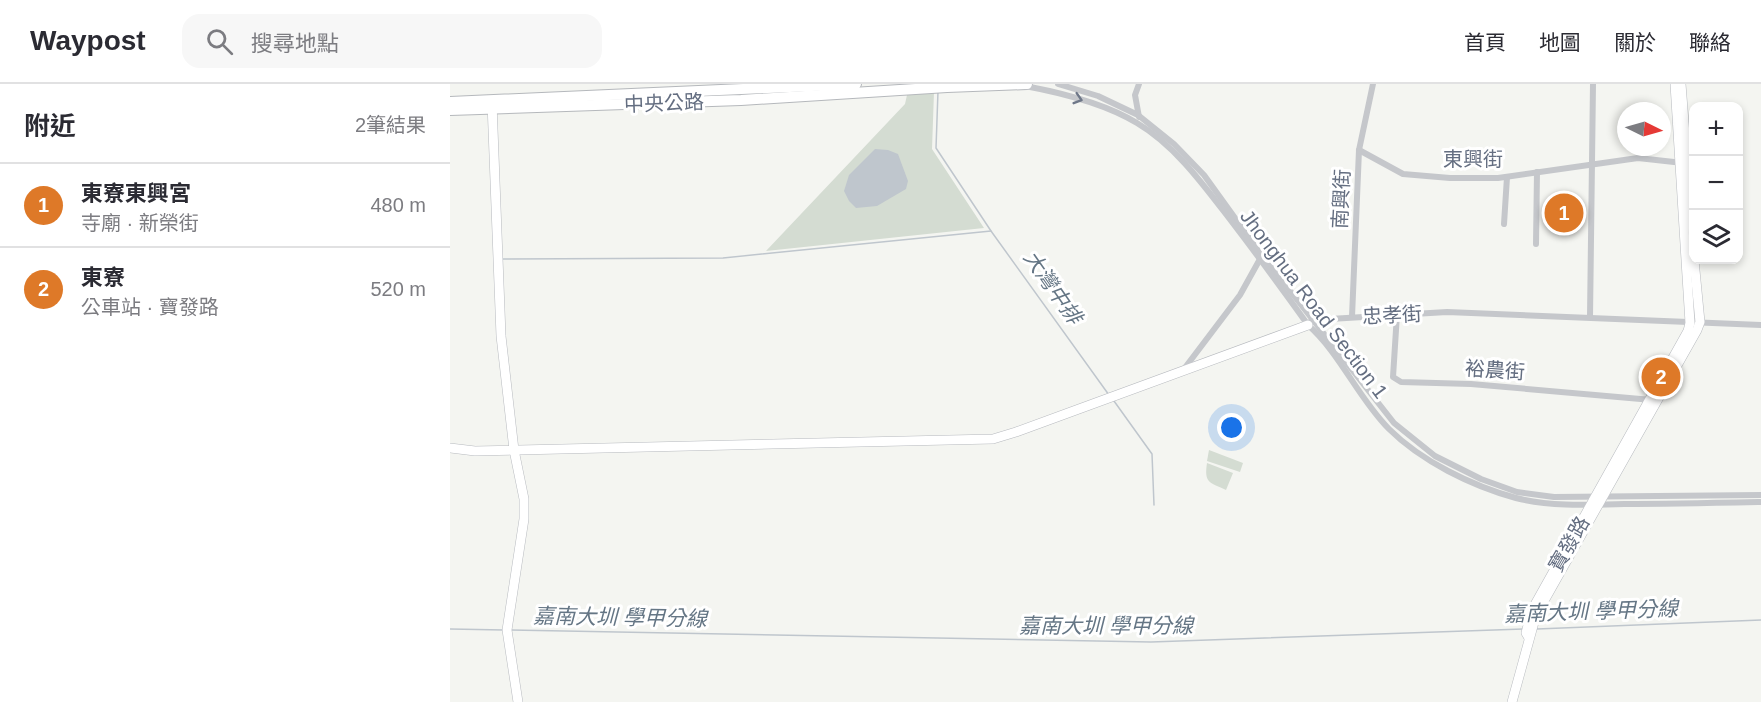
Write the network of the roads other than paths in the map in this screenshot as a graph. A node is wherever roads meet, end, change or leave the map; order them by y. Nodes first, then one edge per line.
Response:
1 (856, 84) edge
2 (1058, 84) edge
3 (1139, 84) edge
4 (1373, 84) edge
5 (1593, 84) edge
6 (1675, 84) edge
7 (1681, 84) edge
8 (1024, 85) edge
9 (450, 102) edge
10 (492, 105) junction
11 (450, 110) edge
12 (1138, 115) junction
13 (1142, 126) junction
14 (1359, 150) junction
15 (1683, 163) junction
16 (1592, 165) junction
17 (1537, 172) junction
18 (1507, 177) junction
19 (1689, 210) edge
20 (1504, 224) dead end
21 (1536, 244) dead end
22 (1260, 259) junction
23 (1695, 264) edge
24 (1397, 314) junction
25 (1352, 316) junction
26 (1590, 317) junction
27 (1700, 322) junction
28 (1310, 323) junction
29 (1690, 323) junction
30 (1761, 325) edge
31 (1182, 372) junction
32 (1654, 400) junction
33 (450, 448) edge
34 (514, 450) junction
35 (1761, 495) edge
36 (1598, 501) junction
37 (1761, 502) edge
38 (518, 702) edge
39 (1512, 702) edge

1 - 10 main road, 中央公路
2 - 12 street, Jhonghua Road Section 1
3 - 12 street
4 - 14 street, 南興街
5 - 16 street
6 - 15 street, 寶發路
7 - 15 street, 寶發路
8 - 10 main road, 中央公路
8 -> 13 street, Jhonghua Road Section 1
9 - 10 main road, 中央公路
10 - 11 main road, 中央公路
10 - 34 street
12 - 13 street
12 - 28 street, Jhonghua Road Section 1
13 - 22 street, Jhonghua Road Section 1
14 - 18 street, 東興街
14 - 25 street, 南興街
15 - 16 street, 東興街
15 - 19 street, 寶發路
15 - 29 street, 寶發路
16 - 17 street, 東興街
16 - 26 street
17 - 18 street, 東興街
17 - 21 street
18 - 20 street
22 - 28 street, Jhonghua Road Section 1
22 - 31 street
23 - 27 street, 寶發路
24 - 25 street, 忠孝街
24 - 26 street, 忠孝街
24 - 32 street, 裕農街
25 - 28 street, 忠孝街
26 - 29 street, 忠孝街
27 - 29 street, 忠孝街
27 - 30 street, 忠孝街
27 - 32 street, 寶發路
28 - 31 street, 忠孝街
28 - 36 street, Jhonghua Road Section 1
29 - 32 street, 寶發路
31 - 34 street, 忠孝街
32 - 36 street, 寶發路
33 - 34 street, 忠孝街
34 - 38 street
35 - 36 street
36 - 37 street
36 - 39 street, 寶發路

